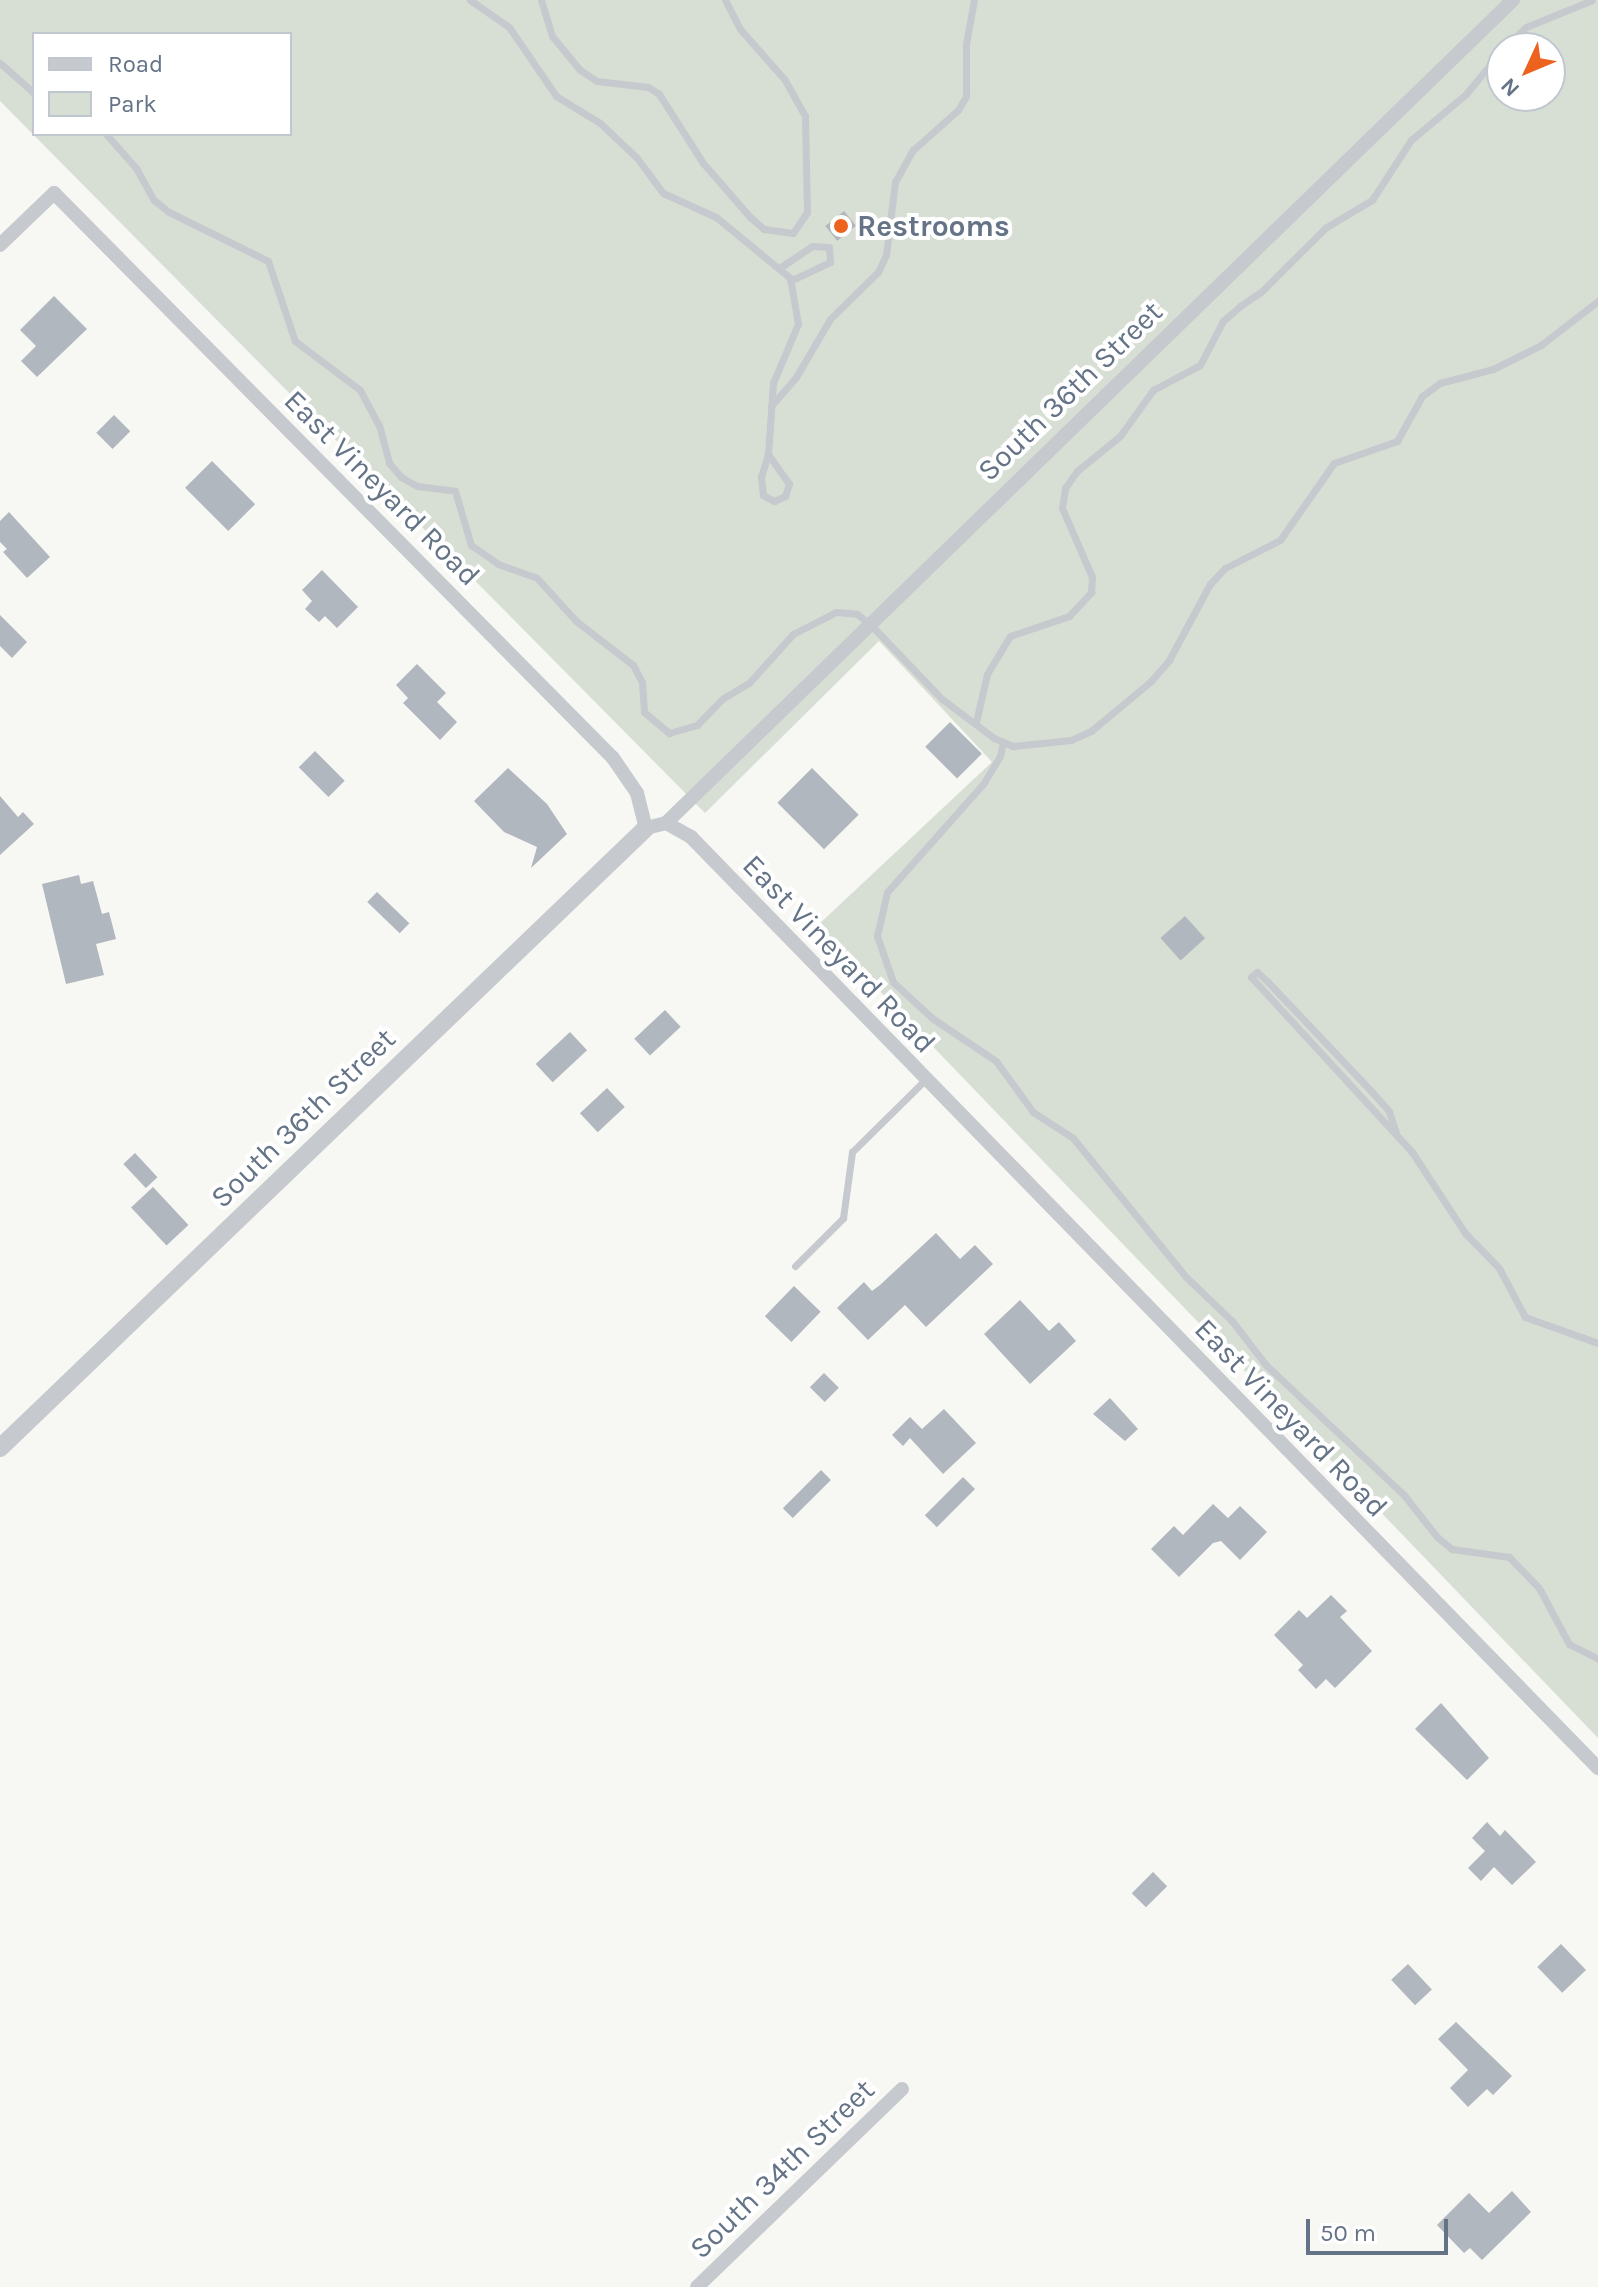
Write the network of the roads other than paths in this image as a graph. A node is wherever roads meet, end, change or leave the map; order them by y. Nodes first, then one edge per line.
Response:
1 (470, 0) edge
2 (541, 0) edge
3 (725, 0) edge
4 (974, 0) edge
5 (1513, 0) edge
6 (1592, 0) edge
7 (1521, 32) edge
8 (0, 63) edge
9 (1486, 70) edge
10 (32, 91) edge
11 (108, 136) edge
12 (0, 245) edge
13 (781, 267) junction
14 (790, 281) junction
15 (1598, 301) edge
16 (768, 412) junction
17 (768, 454) junction
18 (870, 624) junction
19 (976, 722) junction
20 (1003, 742) junction
21 (666, 823) junction
22 (646, 828) junction
23 (924, 1081) junction
24 (1396, 1133) junction
25 (795, 1266) dead end
26 (1598, 1343) edge
27 (0, 1448) edge
28 (1598, 1659) edge
29 (1598, 1768) edge
30 (902, 2089) dead end
31 (697, 2287) edge

1 - 13 lane
2 - 3 lane
4 - 16 lane
5 - 18 street, South 36th Street
6 - 7 lane
8 - 10 lane
9 - 19 lane
11 - 18 lane
12 - 22 street, East Vineyard Road
13 - 14 lane
13 - 14 lane
14 - 16 lane
15 - 20 lane
16 - 17 lane
17 - 17 lane
18 - 19 lane
18 - 21 street, South 36th Street
19 - 20 lane
20 - 28 lane
21 - 22 street
21 - 23 street, East Vineyard Road
22 - 27 street, South 36th Street
23 - 25 lane
23 - 29 street, East Vineyard Road
24 - 24 lane
24 - 26 lane
30 - 31 street, South 34th Street

